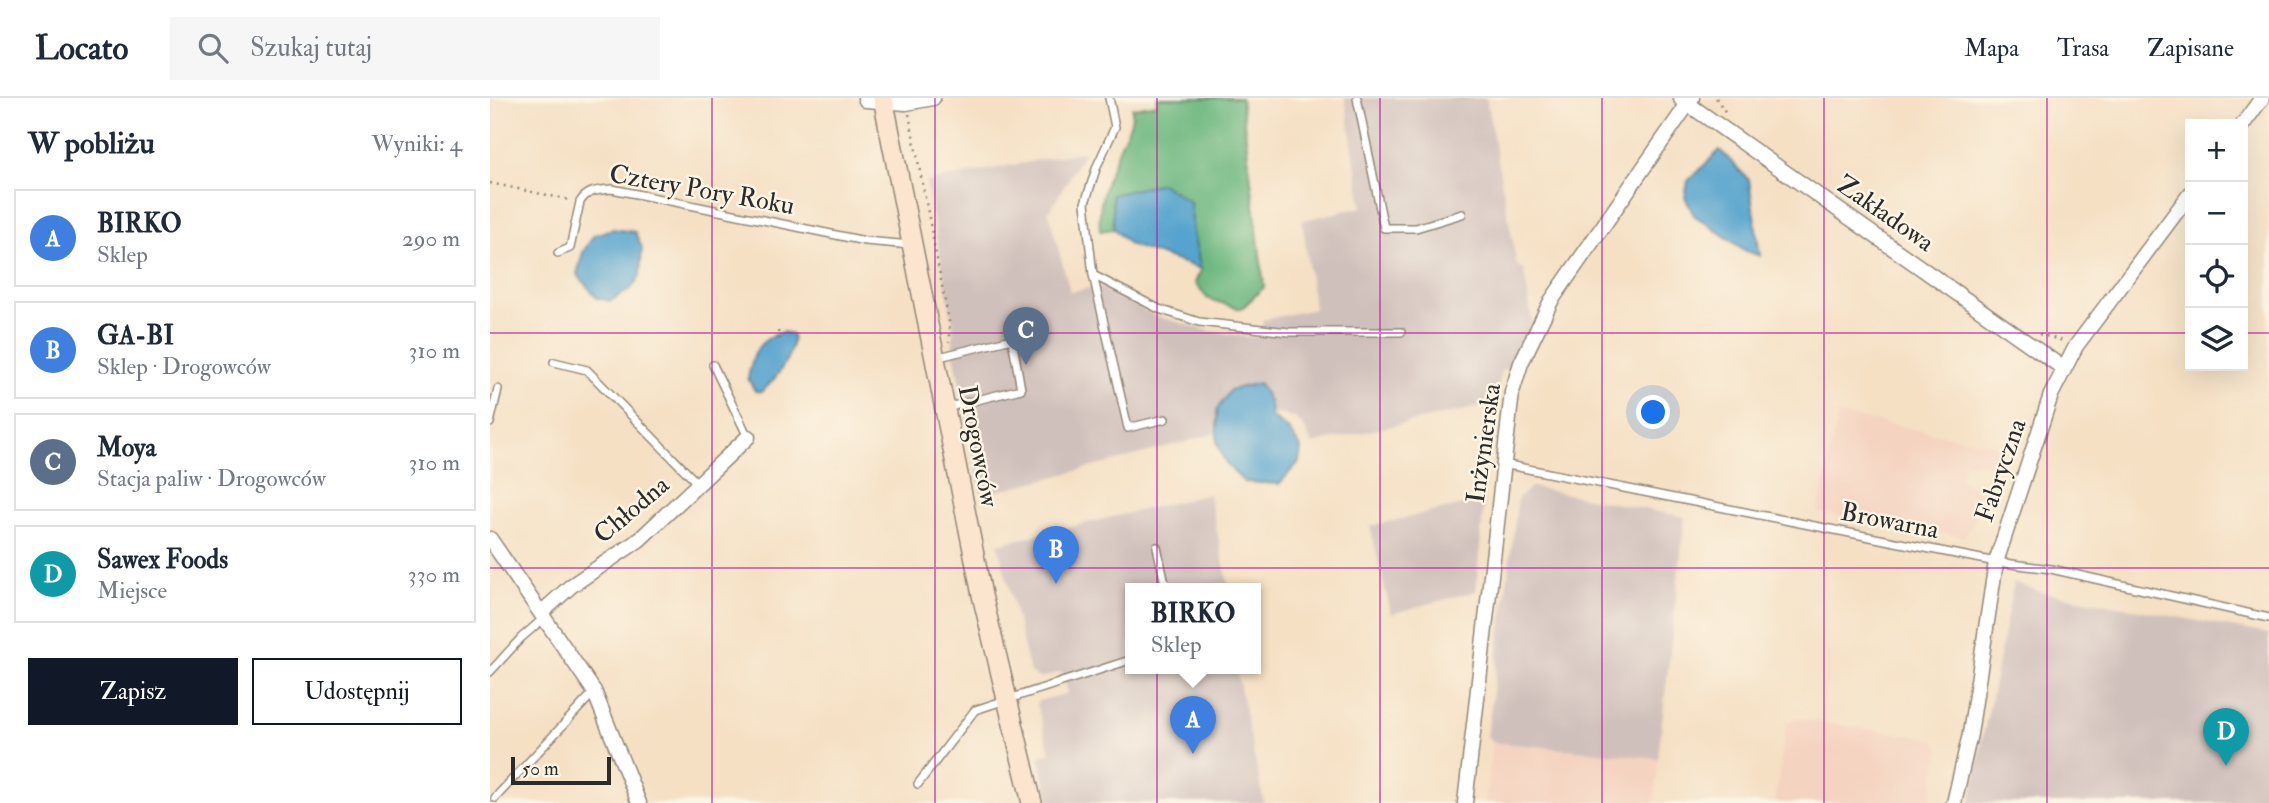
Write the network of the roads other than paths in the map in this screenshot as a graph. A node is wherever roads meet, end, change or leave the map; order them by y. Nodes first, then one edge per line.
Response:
1 (933, 98) edge
2 (1109, 98) edge
3 (1357, 98) edge
4 (2262, 98) edge
5 (877, 99) edge
6 (1686, 100) edge
7 (2247, 119) edge
8 (2185, 201) edge
9 (1462, 214) dead end
10 (912, 245) junction
11 (558, 253) dead end
12 (1093, 275) junction
13 (1401, 332) dead end
14 (934, 358) junction
15 (554, 362) dead end
16 (713, 365) dead end
17 (2063, 368) junction
18 (498, 390) dead end
19 (944, 408) junction
20 (1165, 419) dead end
21 (490, 423) edge
22 (748, 437) joint
23 (1503, 464) junction
24 (698, 484) junction
25 (490, 540) edge
26 (1157, 547) dead end
27 (1996, 562) junction
28 (497, 563) edge
29 (1165, 583) edge
30 (543, 615) junction
31 (2269, 618) edge
32 (1125, 662) edge
33 (490, 672) edge
34 (594, 691) junction
35 (1008, 699) junction
36 (918, 784) dead end
37 (495, 797) dead end
38 (639, 803) edge
39 (1032, 803) edge
40 (1465, 803) edge
41 (1954, 803) edge

1 - 5 street
2 - 12 lane
3 - 9 lane
4 - 7 street
5 - 10 main road, Drogowców
6 - 17 street, Zakładowa
6 - 23 street, Inżynierska
8 - 17 street, Fabryczna
10 - 11 lane, Cztery Pory Roku
10 - 14 main road, Drogowców
12 - 13 lane
12 - 20 lane
14 - 19 main road, Drogowców
14 - 19 lane
15 - 24 lane
16 - 22 lane
17 - 27 street, Fabryczna
18 - 21 lane
19 - 35 main road, Drogowców
22 - 24 street, Chłodna
23 - 27 lane, Browarna
23 - 40 street, Inżynierska
24 - 30 street, Chłodna
25 - 28 street
26 - 29 lane
27 - 31 lane, Browarna
27 - 41 street, Fabryczna
28 - 30 street
30 - 33 lane
30 - 34 street
32 - 35 lane
34 - 37 lane
34 - 38 street
35 - 36 lane
35 - 39 main road, Drogowców

